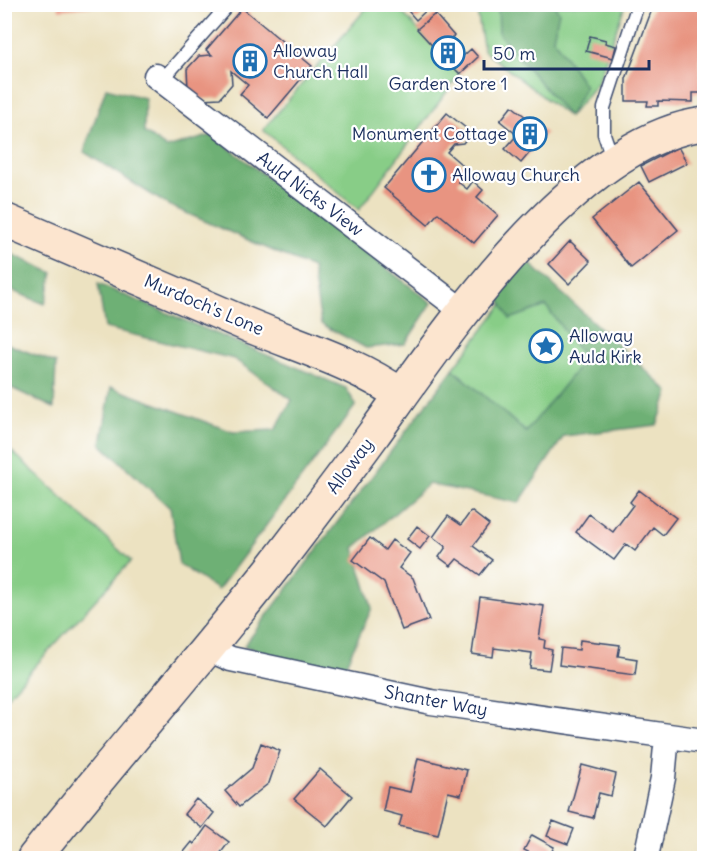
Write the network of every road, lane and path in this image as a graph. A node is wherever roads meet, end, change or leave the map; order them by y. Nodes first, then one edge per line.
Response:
1 (229, 4) edge
2 (638, 4) edge
3 (159, 78) joint
4 (705, 124) edge
5 (613, 161) junction
6 (4, 220) edge
7 (464, 312) junction
8 (401, 395) junction
9 (208, 649) junction
10 (667, 736) junction
11 (705, 741) edge
12 (34, 858) edge
13 (644, 858) edge

1 - 3 lane
2 - 5 lane
3 - 7 street, Auld Nicks View
4 - 5 main road, Alloway
5 - 7 main road, Alloway
6 - 8 main road, Murdoch's Lone
7 - 8 main road, Alloway
8 - 9 main road, Alloway
9 - 10 street, Shanter Way
9 - 12 main road, Alloway
10 - 11 street, Shanter Way
10 - 13 street

